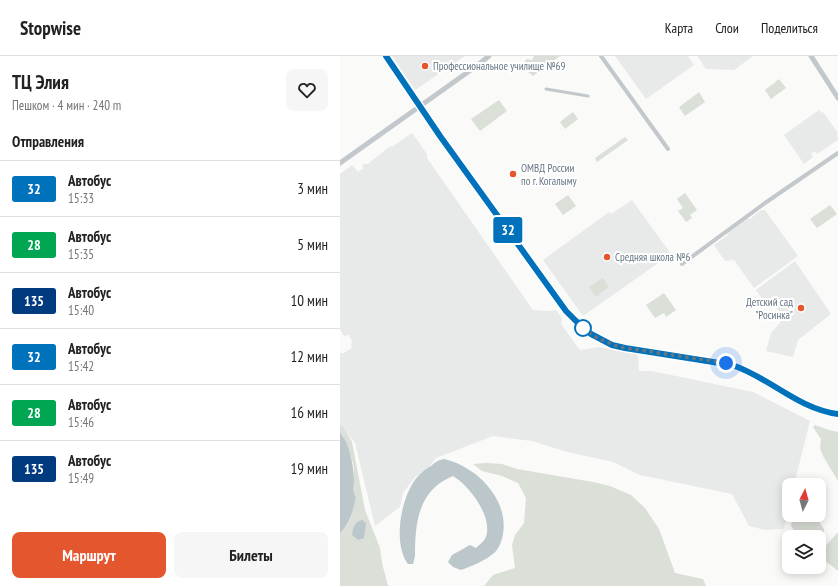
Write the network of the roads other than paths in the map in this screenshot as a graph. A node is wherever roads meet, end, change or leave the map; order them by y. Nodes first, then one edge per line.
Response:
1 (386, 56) edge
2 (489, 56) edge
3 (601, 56) edge
4 (811, 56) edge
5 (546, 90) dead end
6 (588, 96) dead end
7 (838, 98) edge
8 (420, 106) junction
9 (668, 149) dead end
10 (838, 153) edge
11 (340, 163) edge
12 (682, 264) dead end
13 (838, 414) edge

1 - 8 street
2 - 8 street
3 - 9 street
4 - 7 street
5 - 6 street
8 - 11 street
8 - 13 street
10 - 12 street

